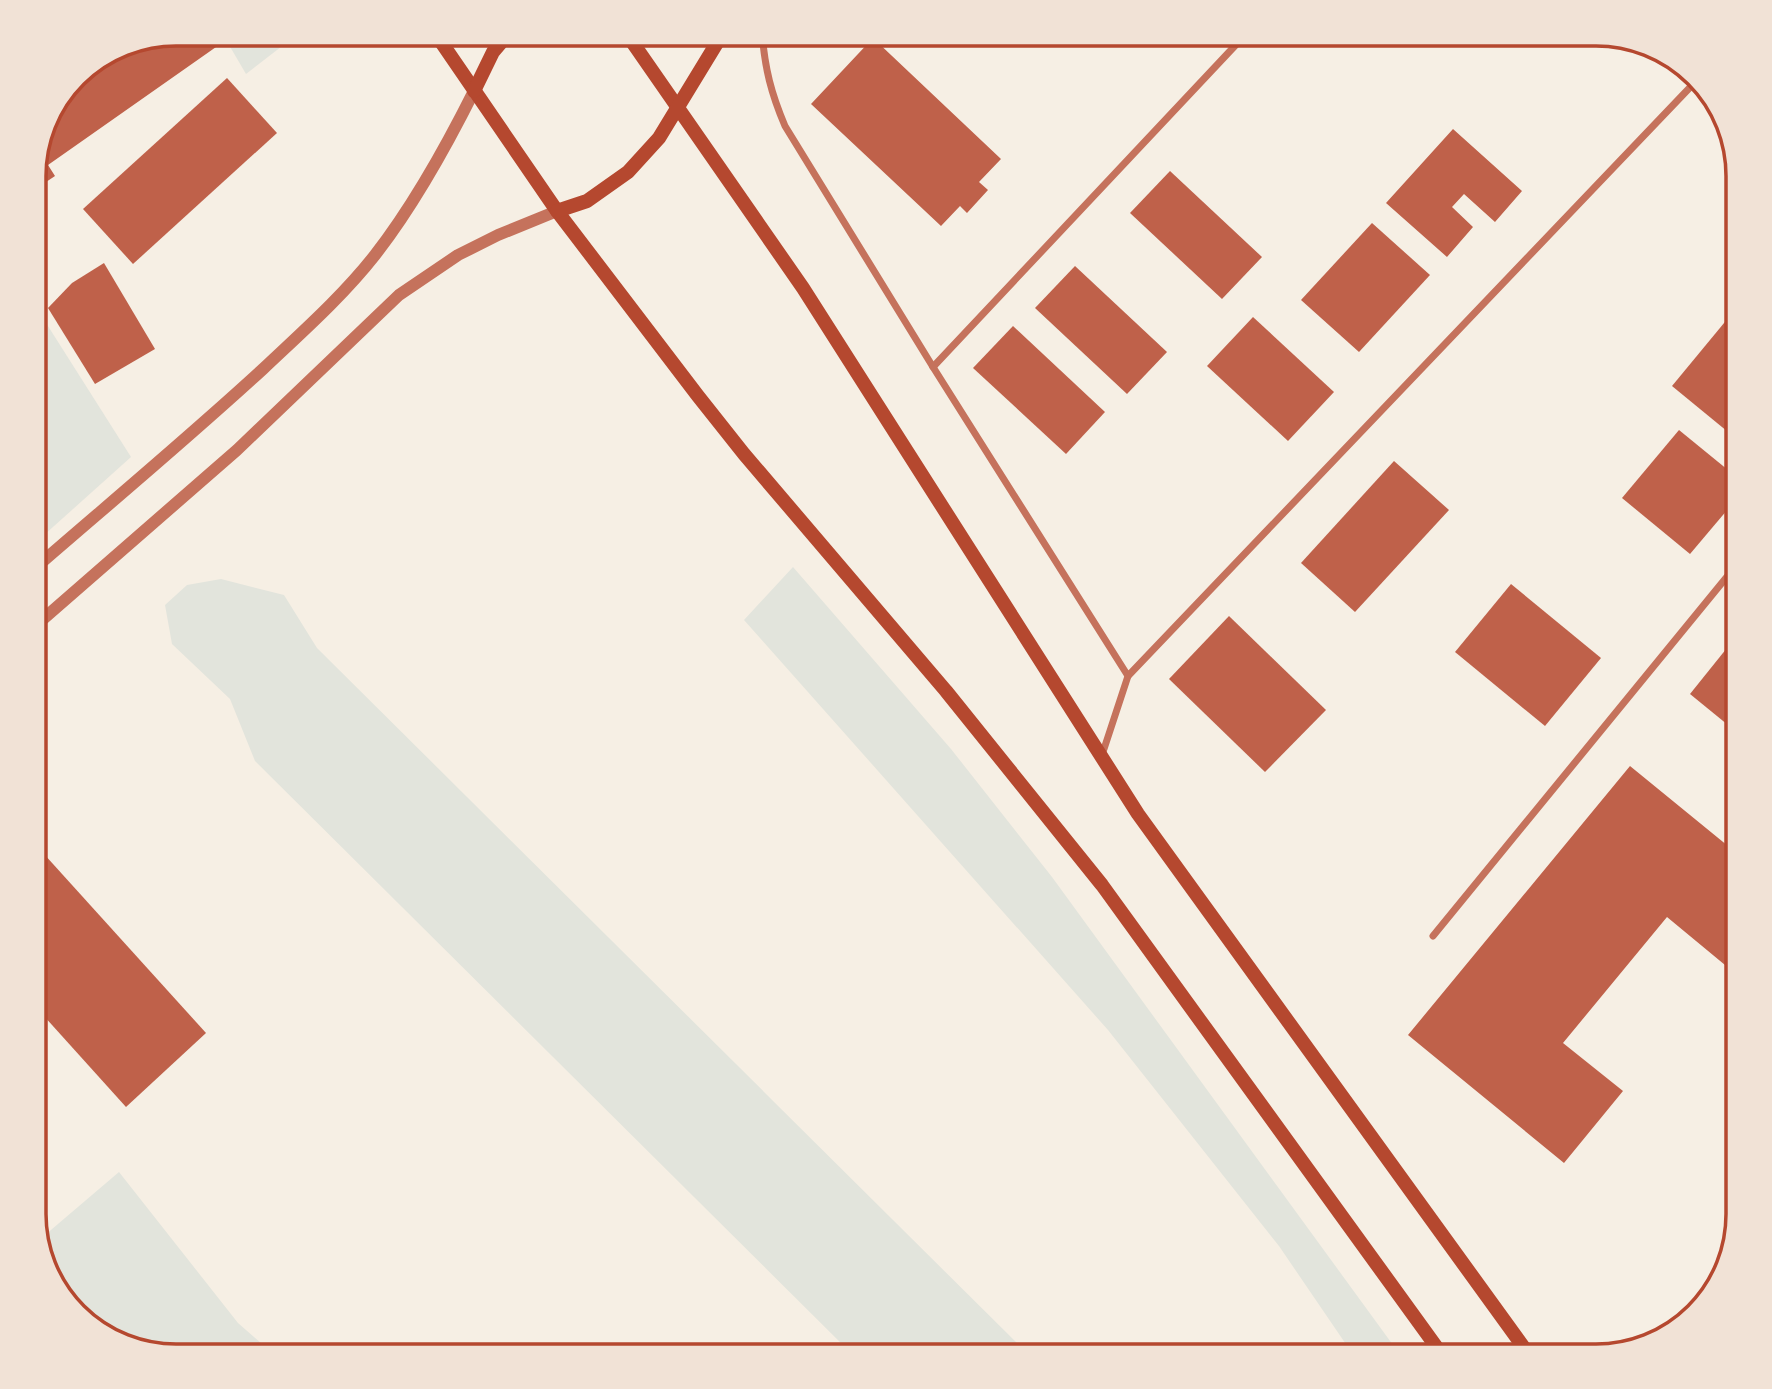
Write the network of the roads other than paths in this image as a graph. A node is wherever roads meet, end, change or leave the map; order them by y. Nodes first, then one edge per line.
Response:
1 (444, 46) edge
2 (499, 46) edge
3 (635, 46) edge
4 (715, 46) edge
5 (763, 46) edge
6 (1235, 46) edge
7 (1691, 87) edge
8 (474, 91) junction
9 (677, 105) junction
10 (557, 211) junction
11 (933, 367) junction
12 (46, 559) edge
13 (1726, 578) edge
14 (46, 617) edge
15 (1128, 676) junction
16 (1101, 757) junction
17 (1433, 936) dead end
18 (1434, 1344) edge
19 (1522, 1344) edge

1 - 8 main road
2 - 8 main road
3 - 9 main road
4 - 9 main road
5 - 11 street
6 - 11 street
7 - 15 street
8 - 10 main road
8 - 12 street
9 - 10 main road
9 - 16 main road
10 - 14 street
10 - 18 main road
11 - 15 street
13 - 17 street
15 - 16 street
16 - 19 main road

